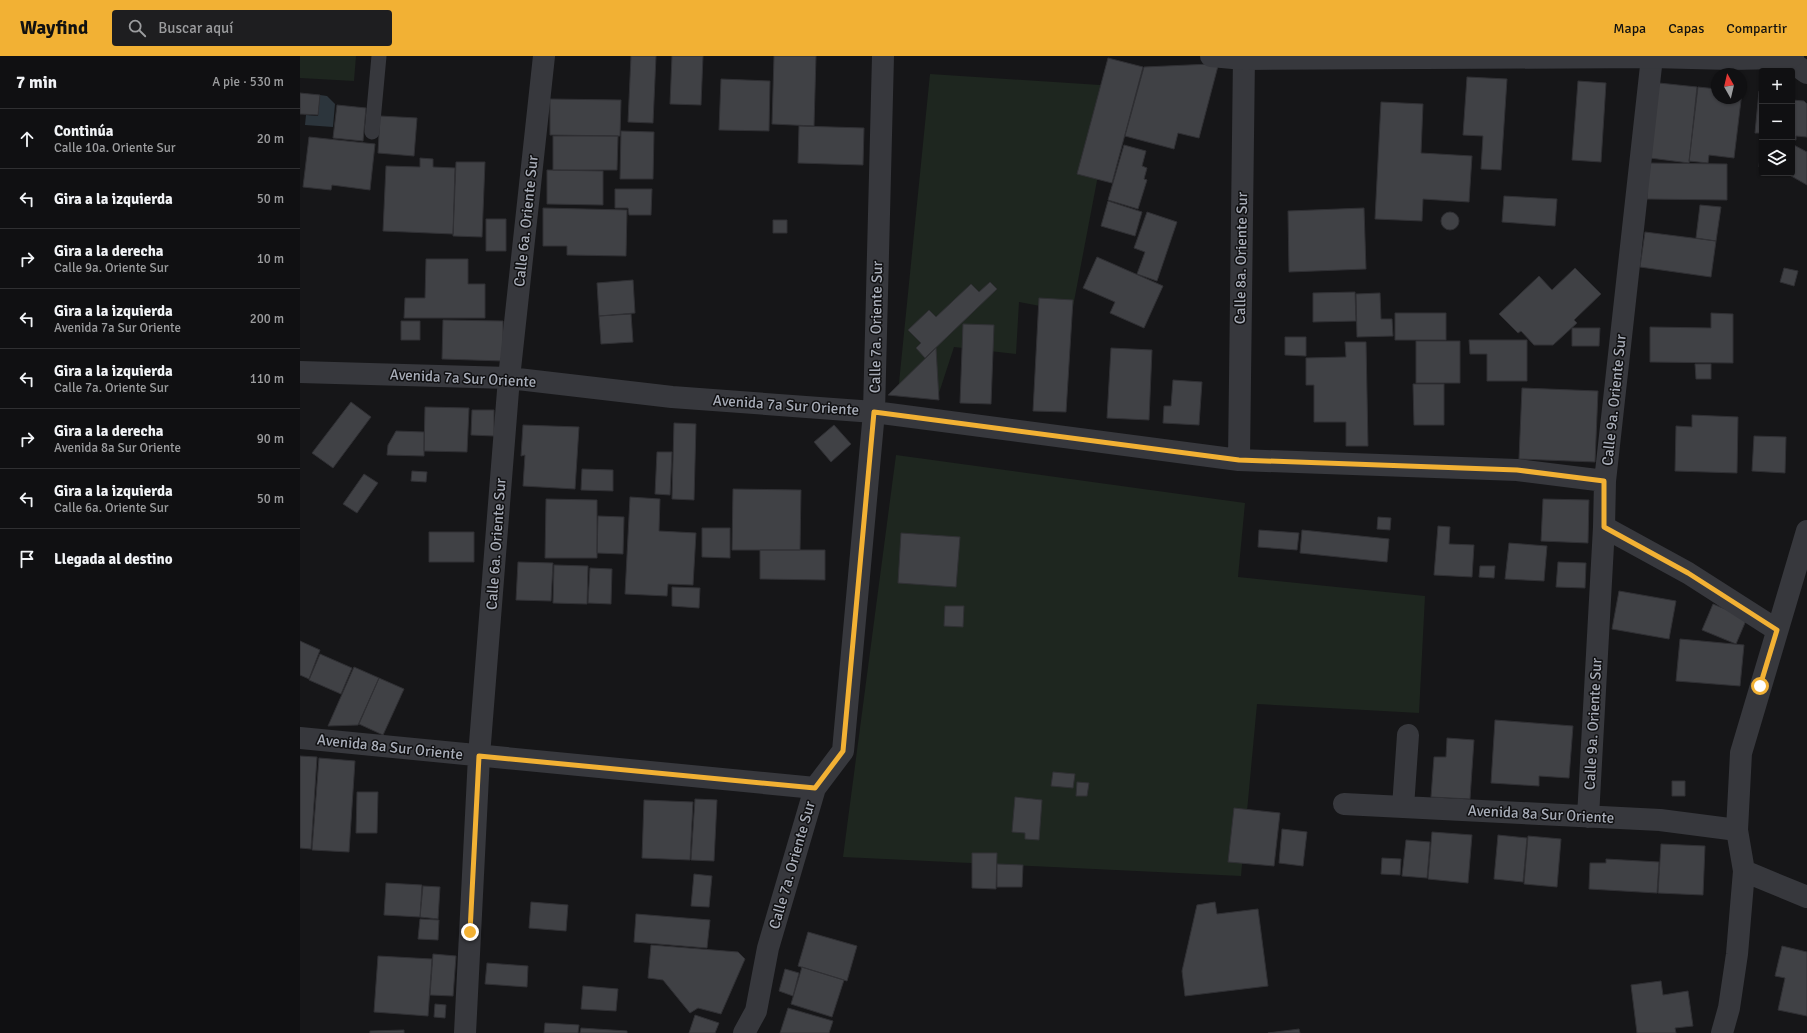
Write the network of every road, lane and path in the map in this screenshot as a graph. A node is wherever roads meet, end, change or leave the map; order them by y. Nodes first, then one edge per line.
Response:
1 (379, 56) edge
2 (544, 56) edge
3 (883, 56) edge
4 (1211, 56) edge
5 (1652, 57) junction
6 (1790, 57) edge
7 (1244, 58) edge
8 (1807, 73) edge
9 (372, 132) dead end
10 (300, 372) edge
11 (509, 378) junction
12 (874, 412) junction
13 (1239, 460) junction
14 (1604, 481) junction
15 (1604, 527) junction
16 (1807, 531) edge
17 (1777, 630) junction
18 (1408, 735) dead end
19 (300, 738) edge
20 (479, 756) junction
21 (815, 788) junction
22 (1344, 804) dead end
23 (1403, 807) junction
24 (1588, 817) junction
25 (1737, 830) junction
26 (1744, 871) junction
27 (1807, 897) edge
28 (465, 1033) edge
29 (744, 1033) edge
30 (1722, 1033) edge

1 - 9 lane
2 - 11 street, Calle 6a. Oriente Sur
3 - 12 street, Calle 7a. Oriente Sur
4 - 7 street
5 - 6 street
5 - 7 street
5 - 14 street, Calle 9a. Oriente Sur
6 - 8 street
7 - 13 street, Calle 8a. Oriente Sur
10 - 11 street, Avenida 7a Sur Oriente
11 - 12 street, Avenida 7a Sur Oriente
11 - 20 street, Calle 6a. Oriente Sur
12 - 13 street, Avenida 7a Sur Oriente
12 - 21 street, Calle 7a. Oriente Sur
13 - 14 street, Avenida 7a Sur Oriente
14 - 15 street, Calle 9a. Oriente Sur
15 - 17 street
15 - 24 street, Calle 9a. Oriente Sur
16 - 17 street
17 - 25 street
18 - 23 street
19 - 20 street, Avenida 8a Sur Oriente
20 - 21 street, Avenida 8a Sur Oriente
20 - 28 street, Calle 6a. Oriente Sur
21 - 29 street, Calle 7a. Oriente Sur
22 - 23 street, Avenida 8a Sur Oriente
23 - 24 street, Avenida 8a Sur Oriente
24 - 25 street, Avenida 8a Sur Oriente
25 - 26 street
26 - 27 street
26 - 30 street

